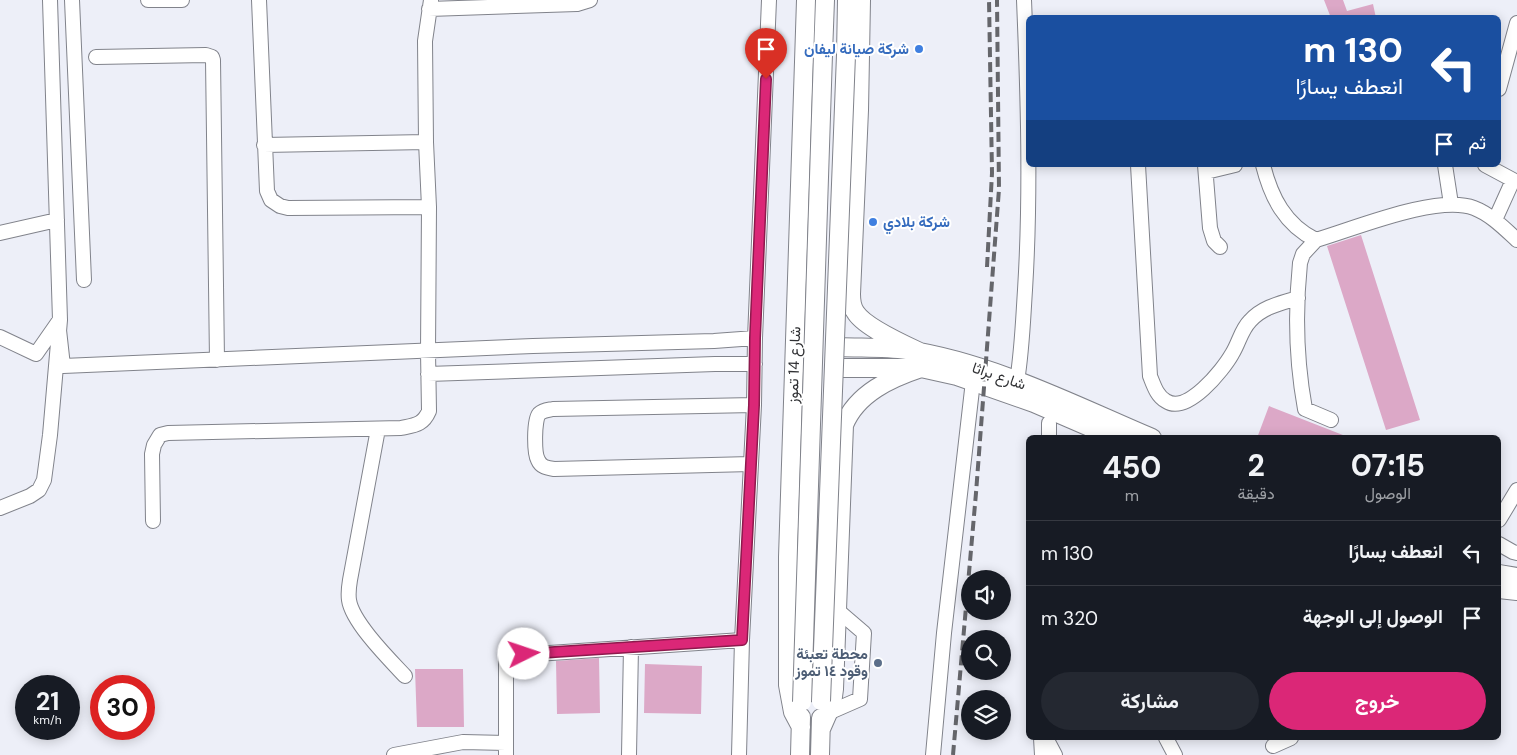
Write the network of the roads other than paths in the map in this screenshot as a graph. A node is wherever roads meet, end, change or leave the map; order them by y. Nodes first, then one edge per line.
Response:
1 (50, 0) edge
2 (72, 0) edge
3 (148, 0) edge
4 (182, 0) edge
5 (259, 0) edge
6 (590, 0) edge
7 (769, 0) edge
8 (806, 0) edge
9 (825, 0) edge
10 (847, 0) edge
11 (861, 0) edge
12 (1024, 0) edge
13 (430, 5) edge
14 (1517, 24) edge
15 (96, 56) dead end
16 (1026, 73) edge
17 (1501, 82) edge
18 (426, 142) junction
19 (264, 145) junction
20 (1027, 167) edge
21 (1138, 167) edge
22 (1264, 167) edge
23 (1450, 167) edge
24 (1490, 167) edge
25 (1206, 168) edge
26 (1515, 177) edge
27 (1451, 204) junction
28 (429, 206) junction
29 (57, 220) junction
30 (1495, 220) junction
31 (0, 233) edge
32 (1316, 240) junction
33 (1517, 240) edge
34 (1220, 247) dead end
35 (84, 280) dead end
36 (1298, 298) junction
37 (60, 325) junction
38 (0, 337) edge
39 (755, 338) junction
40 (533, 346) junction
41 (839, 347) dead end
42 (428, 352) junction
43 (217, 360) junction
44 (921, 360) junction
45 (755, 364) junction
46 (838, 368) dead end
47 (535, 370) junction
48 (428, 374) junction
49 (973, 381) junction
50 (1018, 381) junction
51 (754, 405) junction
52 (1331, 420) dead end
53 (1049, 423) dead end
54 (378, 429) junction
55 (1049, 435) edge
56 (1108, 435) edge
57 (1145, 435) edge
58 (751, 464) junction
59 (1517, 490) edge
60 (0, 508) edge
61 (1501, 517) edge
62 (153, 521) dead end
63 (1501, 545) edge
64 (1517, 553) edge
65 (1501, 574) edge
66 (1517, 577) edge
67 (1501, 589) edge
68 (1517, 591) edge
69 (836, 609) junction
70 (742, 640) junction
71 (631, 647) junction
72 (405, 676) dead end
73 (824, 714) junction
74 (801, 727) junction
75 (1040, 740) edge
76 (1047, 740) edge
77 (1167, 740) edge
78 (1286, 740) edge
79 (1273, 746) edge
80 (506, 749) edge
81 (394, 755) edge
82 (630, 755) edge
83 (738, 755) edge
84 (800, 755) edge
85 (820, 755) edge
86 (933, 755) edge
87 (1042, 755) edge
88 (1055, 755) edge
89 (1175, 755) edge

1 - 29 street
2 - 35 street
3 - 4 street
5 - 19 street
6 - 13 street
7 - 39 street
8 - 74 main road, شارع 14 تموز
9 - 74 main road, شارع 14 تموز, bridge
10 - 73 main road, bridge
11 - 44 main road
12 - 16 street
13 - 18 street
14 - 17 street
15 - 43 street
18 - 19 street
18 - 28 street
19 - 28 street
20 - 50 street
21 - 36 street
22 - 32 street
23 - 27 street
24 - 26 street
25 - 34 street
26 - 30 street
27 - 30 street
27 - 32 street
28 - 42 street
29 - 31 street
29 - 37 street
30 - 33 street
32 - 36 street
36 - 52 street
37 - 38 street
37 - 43 street
37 - 60 street
39 - 40 street
39 - 45 street
40 - 42 street
40 - 47 street
41 - 44 main road, شارع براثا
42 - 43 street
42 - 48 street
44 - 46 main road, شارع براثا
44 - 49 main road, شارع براثا
44 - 50 main road, شارع براثا
44 - 69 main road
45 - 47 street
45 - 51 street
47 - 48 street
48 - 54 street
49 - 56 main road, شارع براثا
49 - 86 street
50 - 57 main road, شارع براثا
51 - 58 street
51 - 58 street
53 - 55 street
54 - 62 street
54 - 72 street
58 - 70 street
59 - 61 street
63 - 64 street
65 - 66 main road
67 - 68 main road
69 - 73 main road
69 - 73 street
70 - 71 street
70 - 83 street
71 - 80 street
71 - 82 street
73 - 85 main road
74 - 84 main road, شارع 14 تموز
75 - 87 street
76 - 88 street
77 - 89 street
78 - 79 street
80 - 81 street

